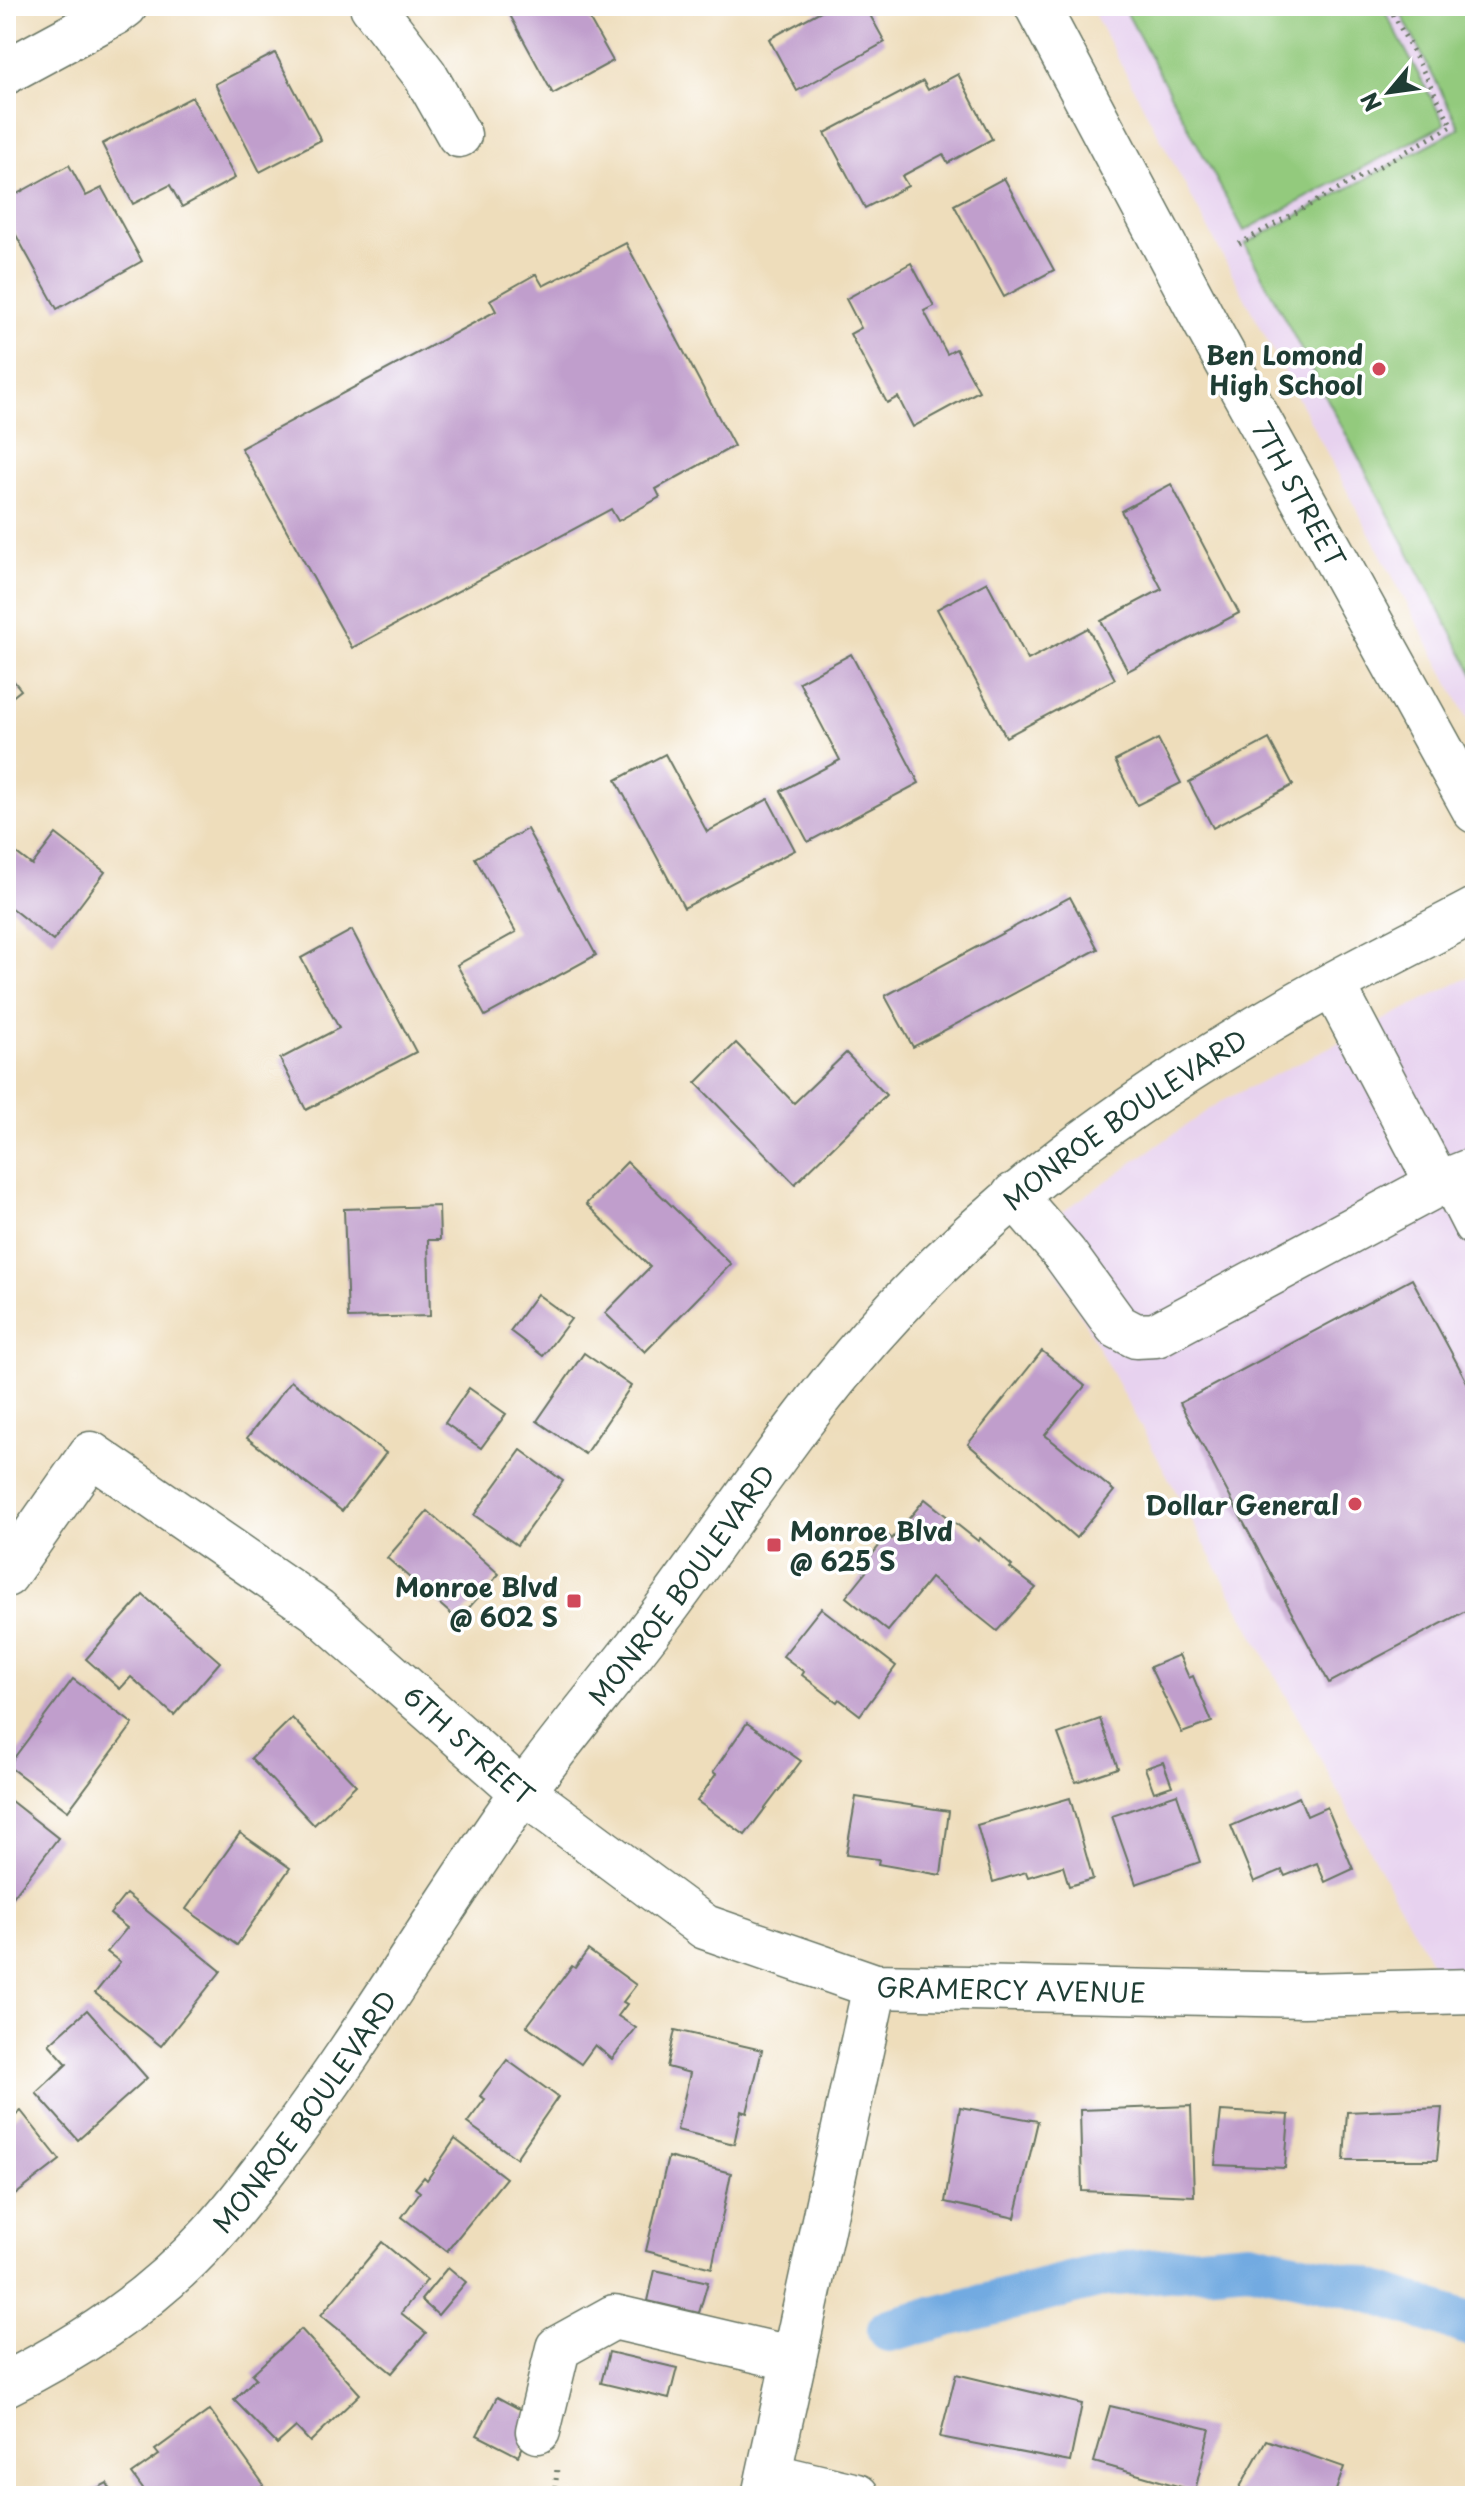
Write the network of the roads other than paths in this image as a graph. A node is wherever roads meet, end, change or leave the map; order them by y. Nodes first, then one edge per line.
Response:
1 (125, 6) edge
2 (372, 6) edge
3 (1037, 6) edge
4 (6, 72) edge
5 (459, 135) dead end
6 (1475, 811) edge
7 (1475, 910) edge
8 (1333, 985) junction
9 (1455, 1177) edge
10 (1014, 1195) junction
11 (1475, 1224) edge
12 (6, 1575) edge
13 (523, 1792) junction
14 (875, 1986) junction
15 (1475, 1991) edge
16 (794, 2359) junction
17 (6, 2384) edge
18 (538, 2431) dead end
19 (766, 2485) edge
20 (857, 2496) edge

1 - 4 street
2 - 5 street
3 - 6 street, 7TH STREET
7 - 8 street, MONROE BOULEVARD
8 - 9 street
8 - 10 street, MONROE BOULEVARD
9 - 10 street
9 - 11 street
10 - 13 street, MONROE BOULEVARD
12 - 13 street, 6TH STREET
13 - 14 street, 6TH STREET
13 - 17 street, MONROE BOULEVARD
14 - 15 street, GRAMERCY AVENUE
14 - 16 street, GRAMERCY AVENUE
16 - 18 street
16 - 19 street, GRAMERCY AVENUE
19 - 20 street

